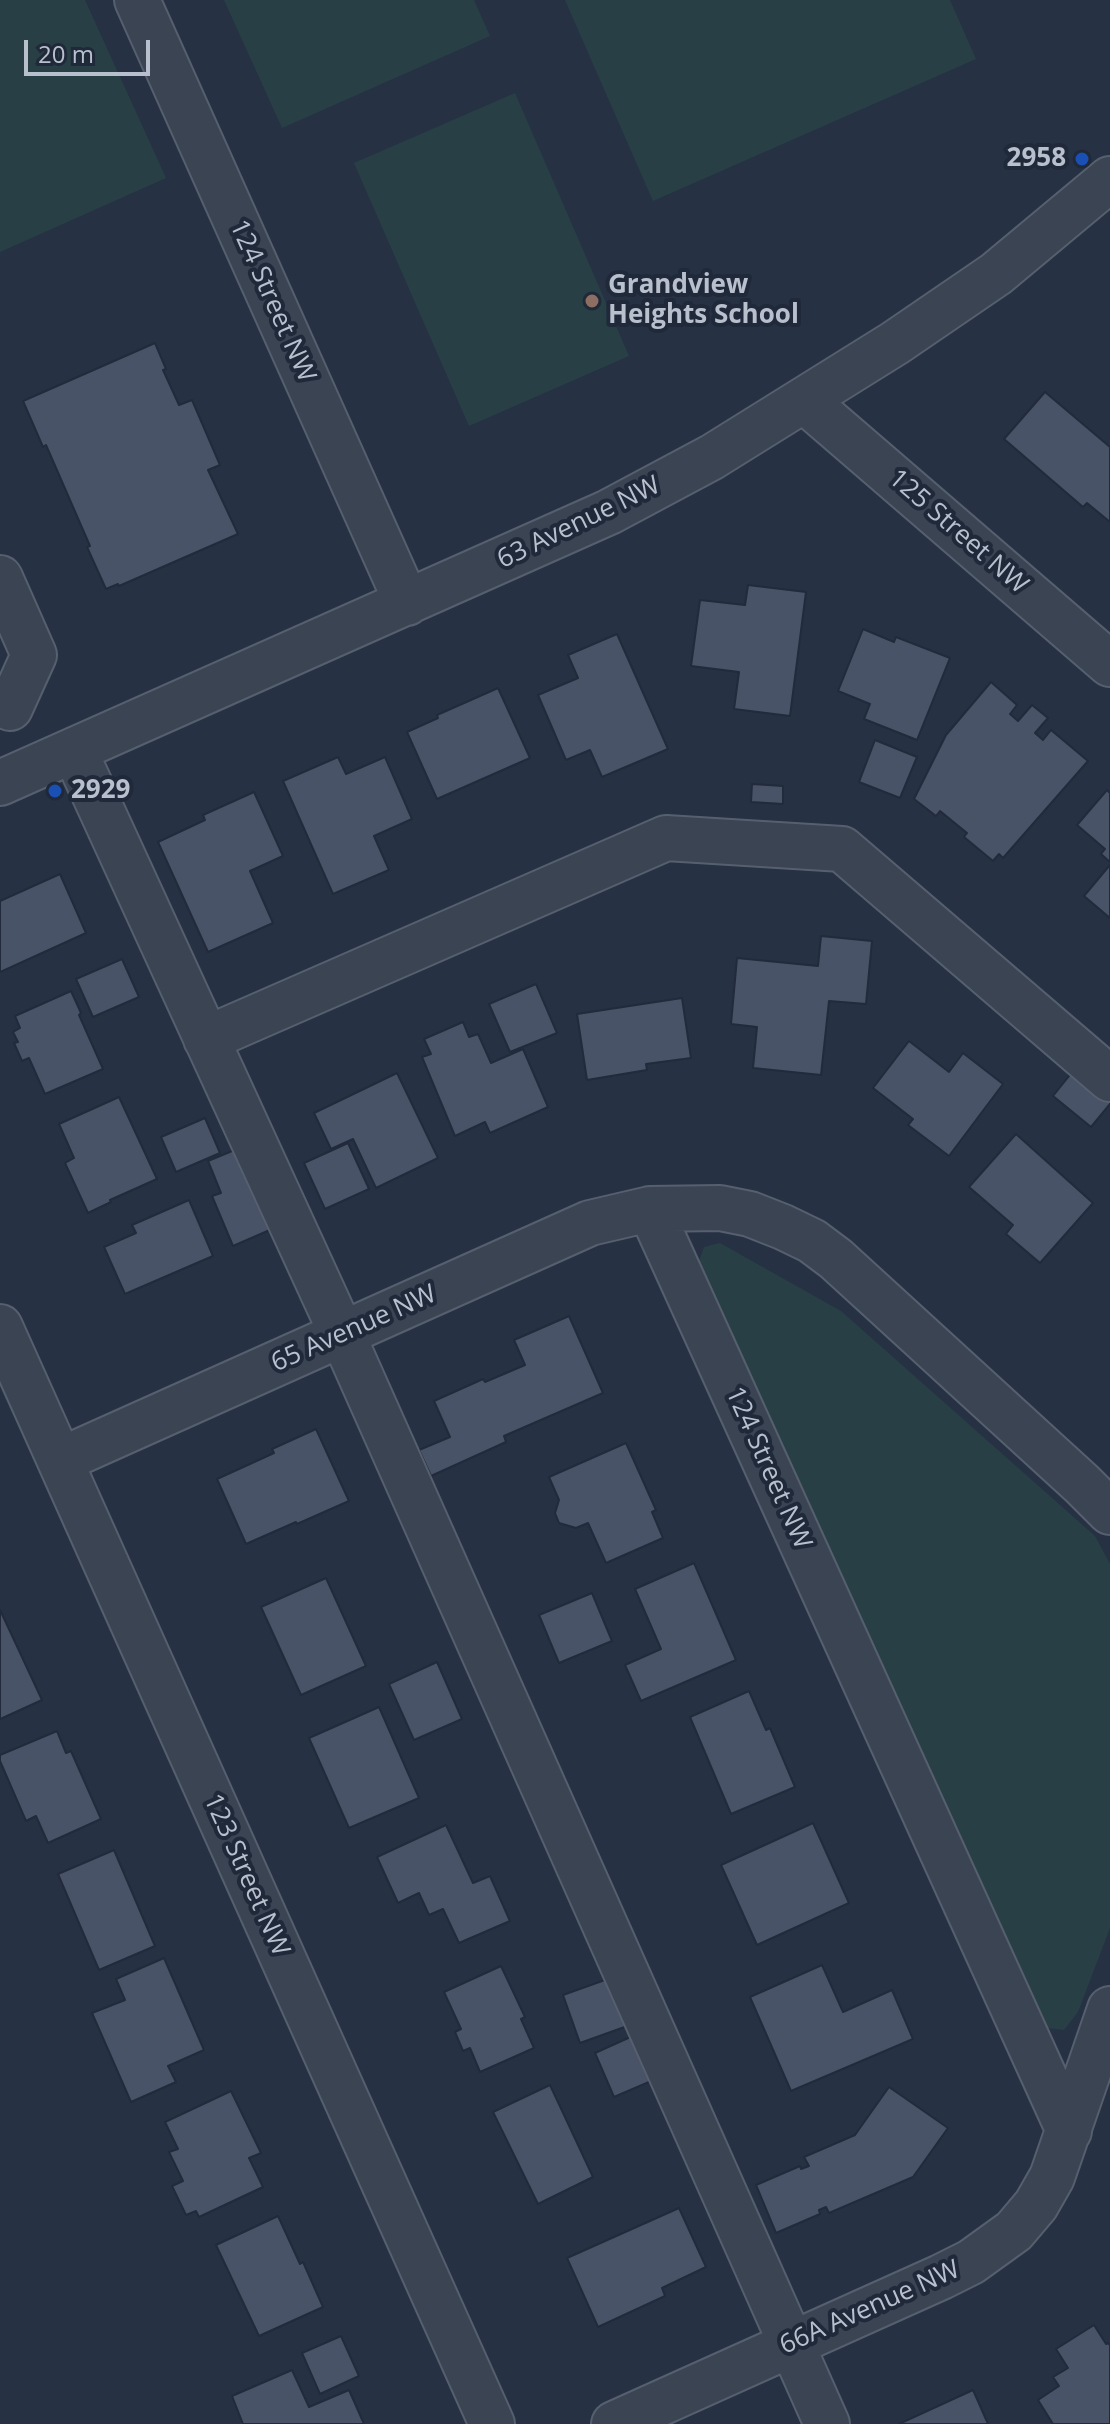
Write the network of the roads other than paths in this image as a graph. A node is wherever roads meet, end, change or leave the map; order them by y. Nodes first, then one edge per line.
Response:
1 (137, 0) edge
2 (1110, 179) edge
3 (805, 401) junction
4 (0, 578) edge
5 (407, 603) junction
6 (1110, 664) edge
7 (5, 705) edge
8 (37, 766) edge
9 (206, 1039) junction
10 (1110, 1079) edge
11 (650, 1209) junction
12 (0, 1327) edge
13 (342, 1334) junction
14 (61, 1460) junction
15 (1110, 1512) edge
16 (1110, 2009) edge
17 (1069, 2131) junction
18 (792, 2343) junction
19 (492, 2424) edge
20 (614, 2424) edge
21 (827, 2424) edge

1 - 5 street, 124 Street NW
2 - 3 street, 63 Avenue NW
3 - 5 street, 63 Avenue NW
3 - 6 street, 125 Street NW
4 - 7 street
5 - 8 street, 63 Avenue NW
7 - 8 street
8 - 9 street
9 - 10 street
9 - 13 street
11 - 13 street, 65 Avenue NW
11 - 15 street
11 - 17 street, 124 Street NW
12 - 14 street, 123 Street NW
13 - 14 street, 65 Avenue NW
13 - 18 street
14 - 19 street, 123 Street NW
16 - 17 street
17 - 18 street, 66A Avenue NW
18 - 20 street, 66A Avenue NW
18 - 21 street

